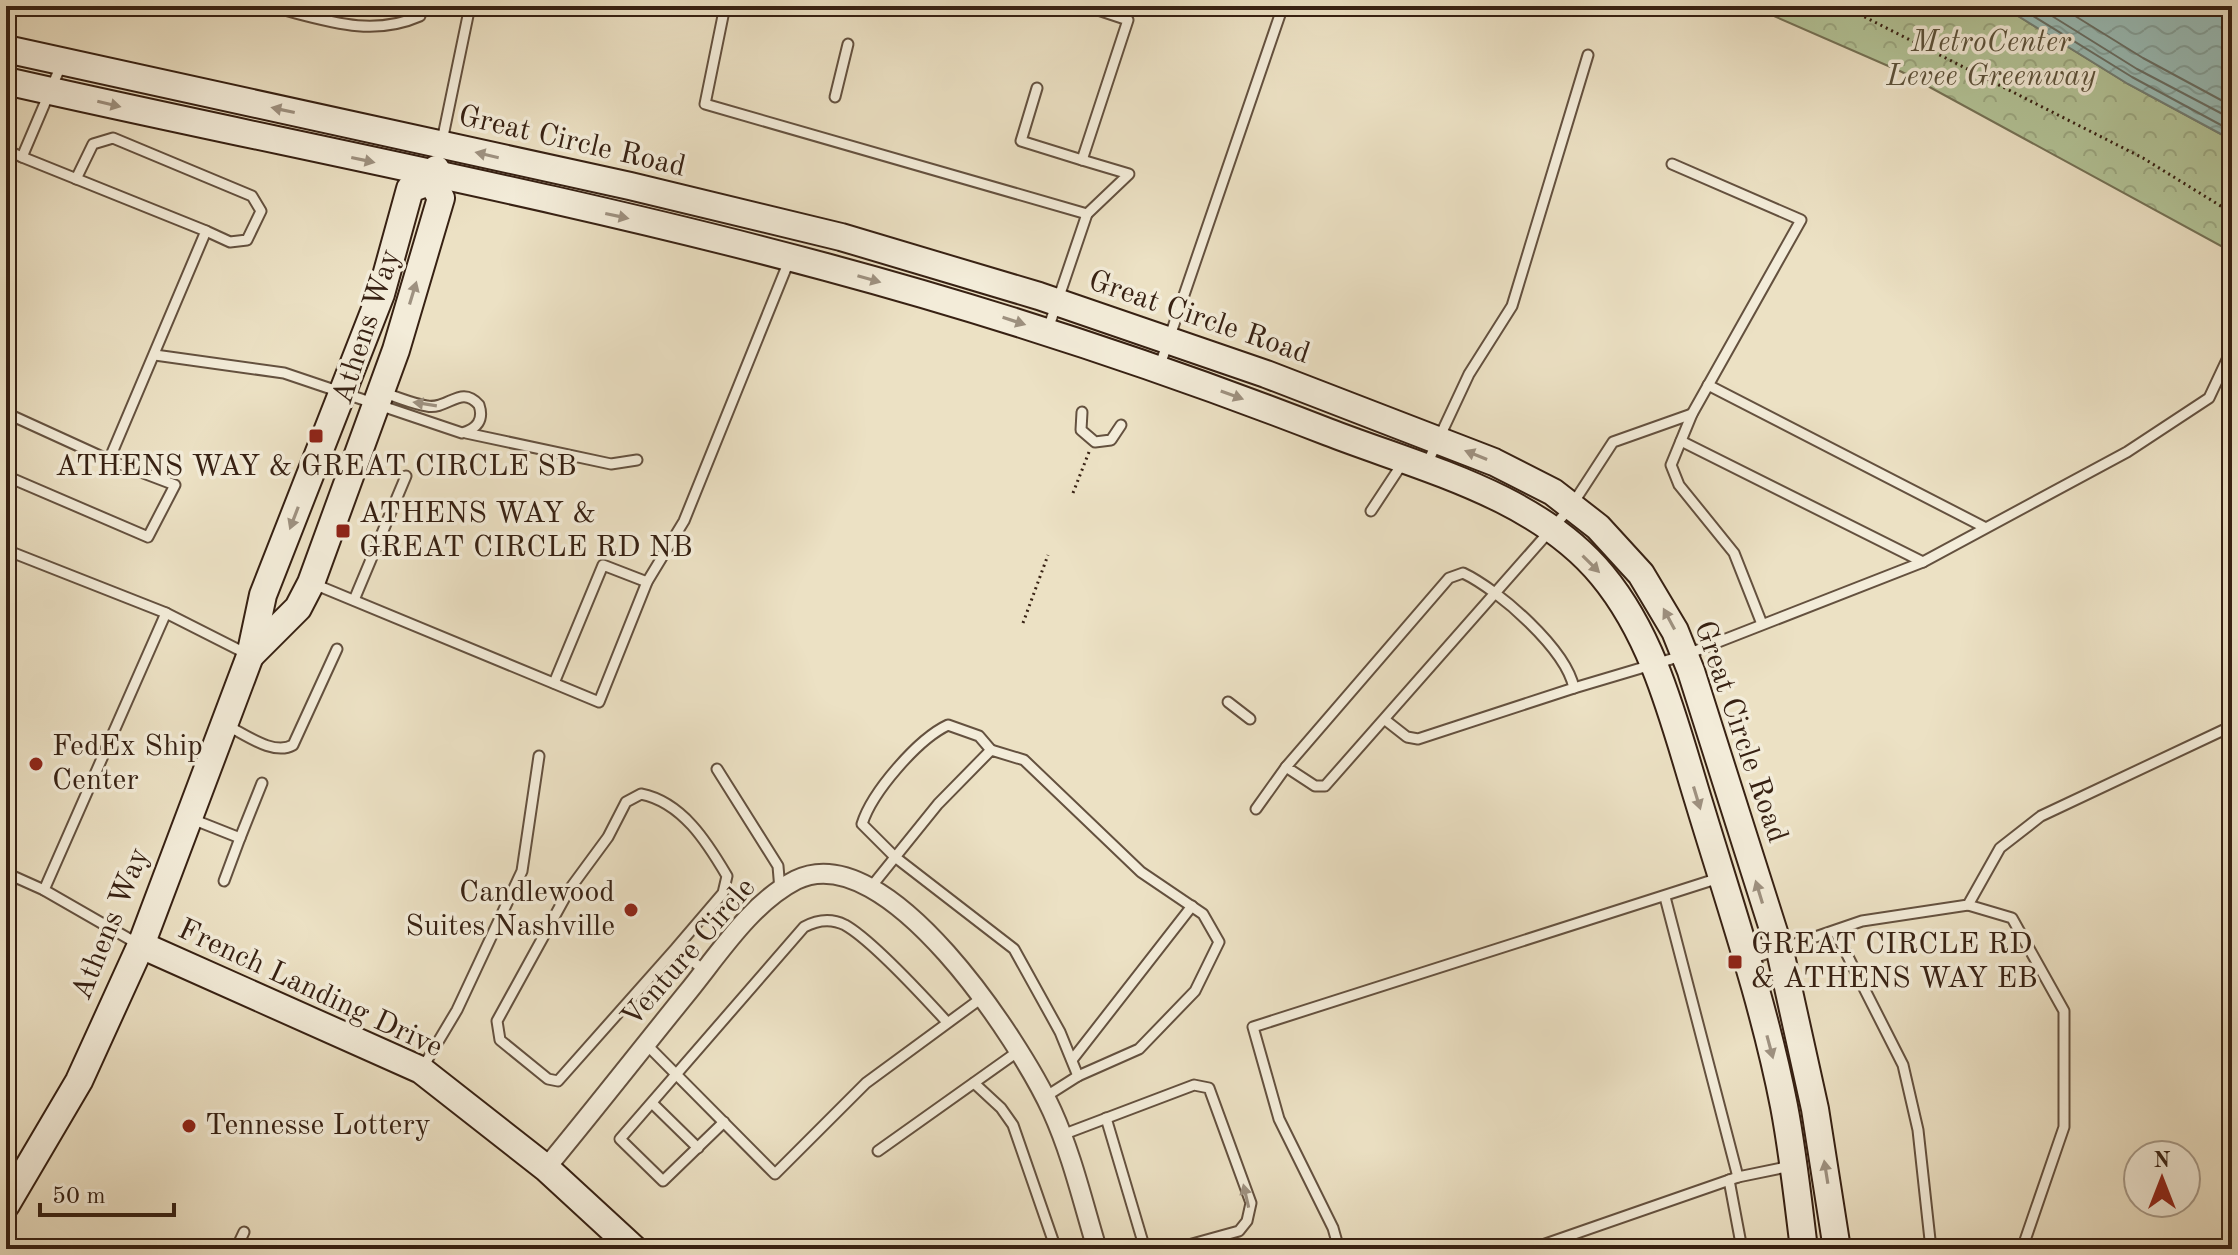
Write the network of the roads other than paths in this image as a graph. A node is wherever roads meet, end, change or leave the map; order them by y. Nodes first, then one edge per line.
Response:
1 (268, 6) edge
2 (422, 6) edge
3 (470, 6) edge
4 (725, 6) edge
5 (1086, 6) edge
6 (1283, 6) edge
7 (848, 44) dead end
8 (6, 49) edge
9 (1588, 55) dead end
10 (63, 61) junction
11 (6, 81) edge
12 (1037, 88) dead end
13 (51, 91) junction
14 (835, 97) dead end
15 (441, 145) junction
16 (6, 150) edge
17 (22, 157) junction
18 (1082, 160) junction
19 (1672, 164) dead end
20 (76, 179) junction
21 (432, 179) junction
22 (1087, 214) junction
23 (206, 231) junction
24 (791, 258) junction
25 (1058, 303) junction
26 (373, 314) junction
27 (1047, 332) junction
28 (1168, 340) junction
29 (2232, 349) edge
30 (155, 355) junction
31 (1159, 368) junction
32 (1708, 385) junction
33 (342, 393) junction
34 (378, 398) junction
35 (1082, 412) dead end
36 (6, 413) edge
37 (1692, 414) junction
38 (1121, 425) dead end
39 (462, 433) junction
40 (1437, 440) junction
41 (1681, 441) junction
42 (109, 460) junction
43 (637, 460) dead end
44 (1414, 465) junction
45 (6, 476) edge
46 (406, 476) dead end
47 (1570, 508) junction
48 (1371, 511) dead end
49 (1984, 527) junction
50 (1549, 528) junction
51 (6, 550) edge
52 (1923, 562) junction
53 (647, 582) junction
54 (311, 583) junction
55 (1495, 595) junction
56 (354, 600) junction
57 (166, 613) junction
58 (1762, 624) junction
59 (337, 649) dead end
60 (1685, 655) junction
61 (250, 656) junction
62 (1654, 666) junction
63 (554, 683) junction
64 (1574, 688) junction
65 (1228, 702) dead end
66 (1250, 719) dead end
67 (1384, 719) junction
68 (225, 725) junction
69 (2232, 726) edge
70 (991, 750) junction
71 (539, 756) dead end
72 (1286, 767) junction
73 (717, 769) dead end
74 (262, 783) dead end
75 (1256, 809) dead end
76 (189, 818) junction
77 (240, 838) junction
78 (895, 857) junction
79 (6, 873) edge
80 (1722, 877) junction
81 (224, 881) dead end
82 (871, 887) junction
83 (44, 890) junction
84 (780, 890) junction
85 (1665, 897) junction
86 (1968, 905) junction
87 (1192, 906) junction
88 (1835, 931) junction
89 (141, 945) junction
90 (676, 948) junction
91 (1780, 951) junction
92 (1747, 960) junction
93 (705, 971) junction
94 (984, 996) junction
95 (946, 1021) junction
96 (646, 1044) junction
97 (1020, 1050) junction
98 (1072, 1060) junction
99 (421, 1070) junction
100 (677, 1075) junction
101 (1078, 1076) junction
102 (974, 1083) junction
103 (1045, 1097) junction
104 (652, 1103) junction
105 (1106, 1118) junction
106 (724, 1122) junction
107 (1062, 1135) junction
108 (698, 1148) junction
109 (878, 1151) dead end
110 (1793, 1165) junction
111 (546, 1168) junction
112 (1734, 1179) junction
113 (6, 1205) edge
114 (244, 1232) dead end
115 (236, 1249) edge
116 (634, 1249) edge
117 (1056, 1249) edge
118 (1097, 1249) edge
119 (1145, 1249) edge
120 (1174, 1249) edge
121 (1339, 1249) edge
122 (1531, 1249) edge
123 (1742, 1249) edge
124 (1804, 1249) edge
125 (1837, 1249) edge
126 (1930, 1249) edge
127 (1943, 1249) edge
128 (2022, 1249) edge

1 - 2 lane
3 - 15 lane
4 - 22 lane
5 - 18 lane
6 - 28 lane
7 - 14 lane
8 - 10 street, Great Circle Road
9 - 40 lane
10 - 13 lane
15 -> 10 street, Great Circle Road
11 - 13 street, Great Circle Road
12 - 18 lane
13 - 17 lane
13 -> 21 street, Great Circle Road
15 - 21 street, Athens Way
25 -> 15 street, Great Circle Road
16 - 17 lane
17 - 20 lane
18 - 22 lane
19 - 32 lane
20 - 23 lane
20 - 23 lane
21 -> 24 street, Great Circle Road
21 - 26 street, Athens Way
34 -> 21 street, Athens Way
22 - 25 lane
23 - 30 lane
24 -> 27 street, Great Circle Road
24 - 53 lane
25 - 27 lane
25 - 28 street, Great Circle Road
26 - 33 street, Athens Way
26 - 34 street
27 - 31 street, Great Circle Road
28 - 31 lane
28 - 40 street, Great Circle Road
29 - 49 lane
30 - 33 lane
30 - 42 lane
31 -> 44 street, Great Circle Road
32 - 37 lane
32 - 49 lane
33 - 34 lane
33 -> 61 street, Athens Way
34 - 39 lane
39 -> 34 lane
34 - 54 street, Athens Way
35 - 38 lane
36 - 42 lane
37 - 41 lane
37 - 47 lane
39 - 43 lane
40 - 44 lane
47 -> 40 street, Great Circle Road
41 - 52 lane
41 - 58 lane
42 - 45 lane
44 - 48 lane
44 - 50 street, Great Circle Road
46 - 56 lane
47 - 50 lane
60 -> 47 street, Great Circle Road
49 - 52 lane
50 - 55 lane
50 -> 62 street, Great Circle Road
51 - 57 lane
52 - 58 lane
53 - 63 lane
53 - 63 lane
54 - 56 lane
54 - 61 street, Athens Way
55 - 64 lane
55 - 67 lane
55 - 72 lane
56 - 63 lane
57 - 61 lane
57 - 83 lane
58 - 60 lane
59 - 68 lane
60 - 62 lane
91 -> 60 street, Great Circle Road
61 - 68 street, Athens Way
62 - 64 lane
62 -> 80 street, Great Circle Road
64 - 67 lane
65 - 66 lane
67 - 72 lane
68 - 76 street, Athens Way
69 - 86 lane
70 - 78 lane
70 - 78 lane
70 - 87 lane
71 - 99 lane
72 - 75 lane
73 - 84 lane
74 - 77 lane
76 - 77 lane
76 - 89 street, Athens Way
77 - 81 lane
78 - 82 lane
78 - 98 lane
79 - 83 lane
80 - 85 lane
80 - 92 street, Great Circle Road
82 - 84 street, Venture Circle
82 - 94 street, Venture Circle
83 - 89 lane
84 - 93 street, Venture Circle
85 - 112 lane
85 - 121 lane
86 - 88 lane
86 - 128 lane
87 - 98 lane
87 - 101 lane
88 - 91 lane
88 - 126 lane
89 - 99 street, French Landing Drive
89 - 113 street, Athens Way
90 - 90 lane
90 - 93 lane
91 - 92 lane
125 -> 91 street, Great Circle Road
92 -> 110 street, Great Circle Road
93 - 96 street, Venture Circle
94 - 95 lane
94 - 97 street, Venture Circle
95 - 100 lane
95 - 106 lane
96 - 100 lane
96 - 111 street, Venture Circle
97 - 102 lane
97 - 103 street, Venture Circle
98 - 101 lane
99 - 111 street, French Landing Drive
100 - 104 lane
100 - 106 lane
101 - 103 lane
102 - 109 lane
102 - 117 lane
103 - 107 street, Venture Circle
104 - 108 lane
104 - 108 lane
105 - 107 lane
105 - 119 lane
120 -> 105 lane
106 - 108 lane
107 - 118 street, Venture Circle
110 - 112 lane
110 - 124 street, Great Circle Road
111 - 116 street, French Landing Drive
112 - 122 lane
112 - 123 lane
114 - 115 lane
126 - 127 lane

